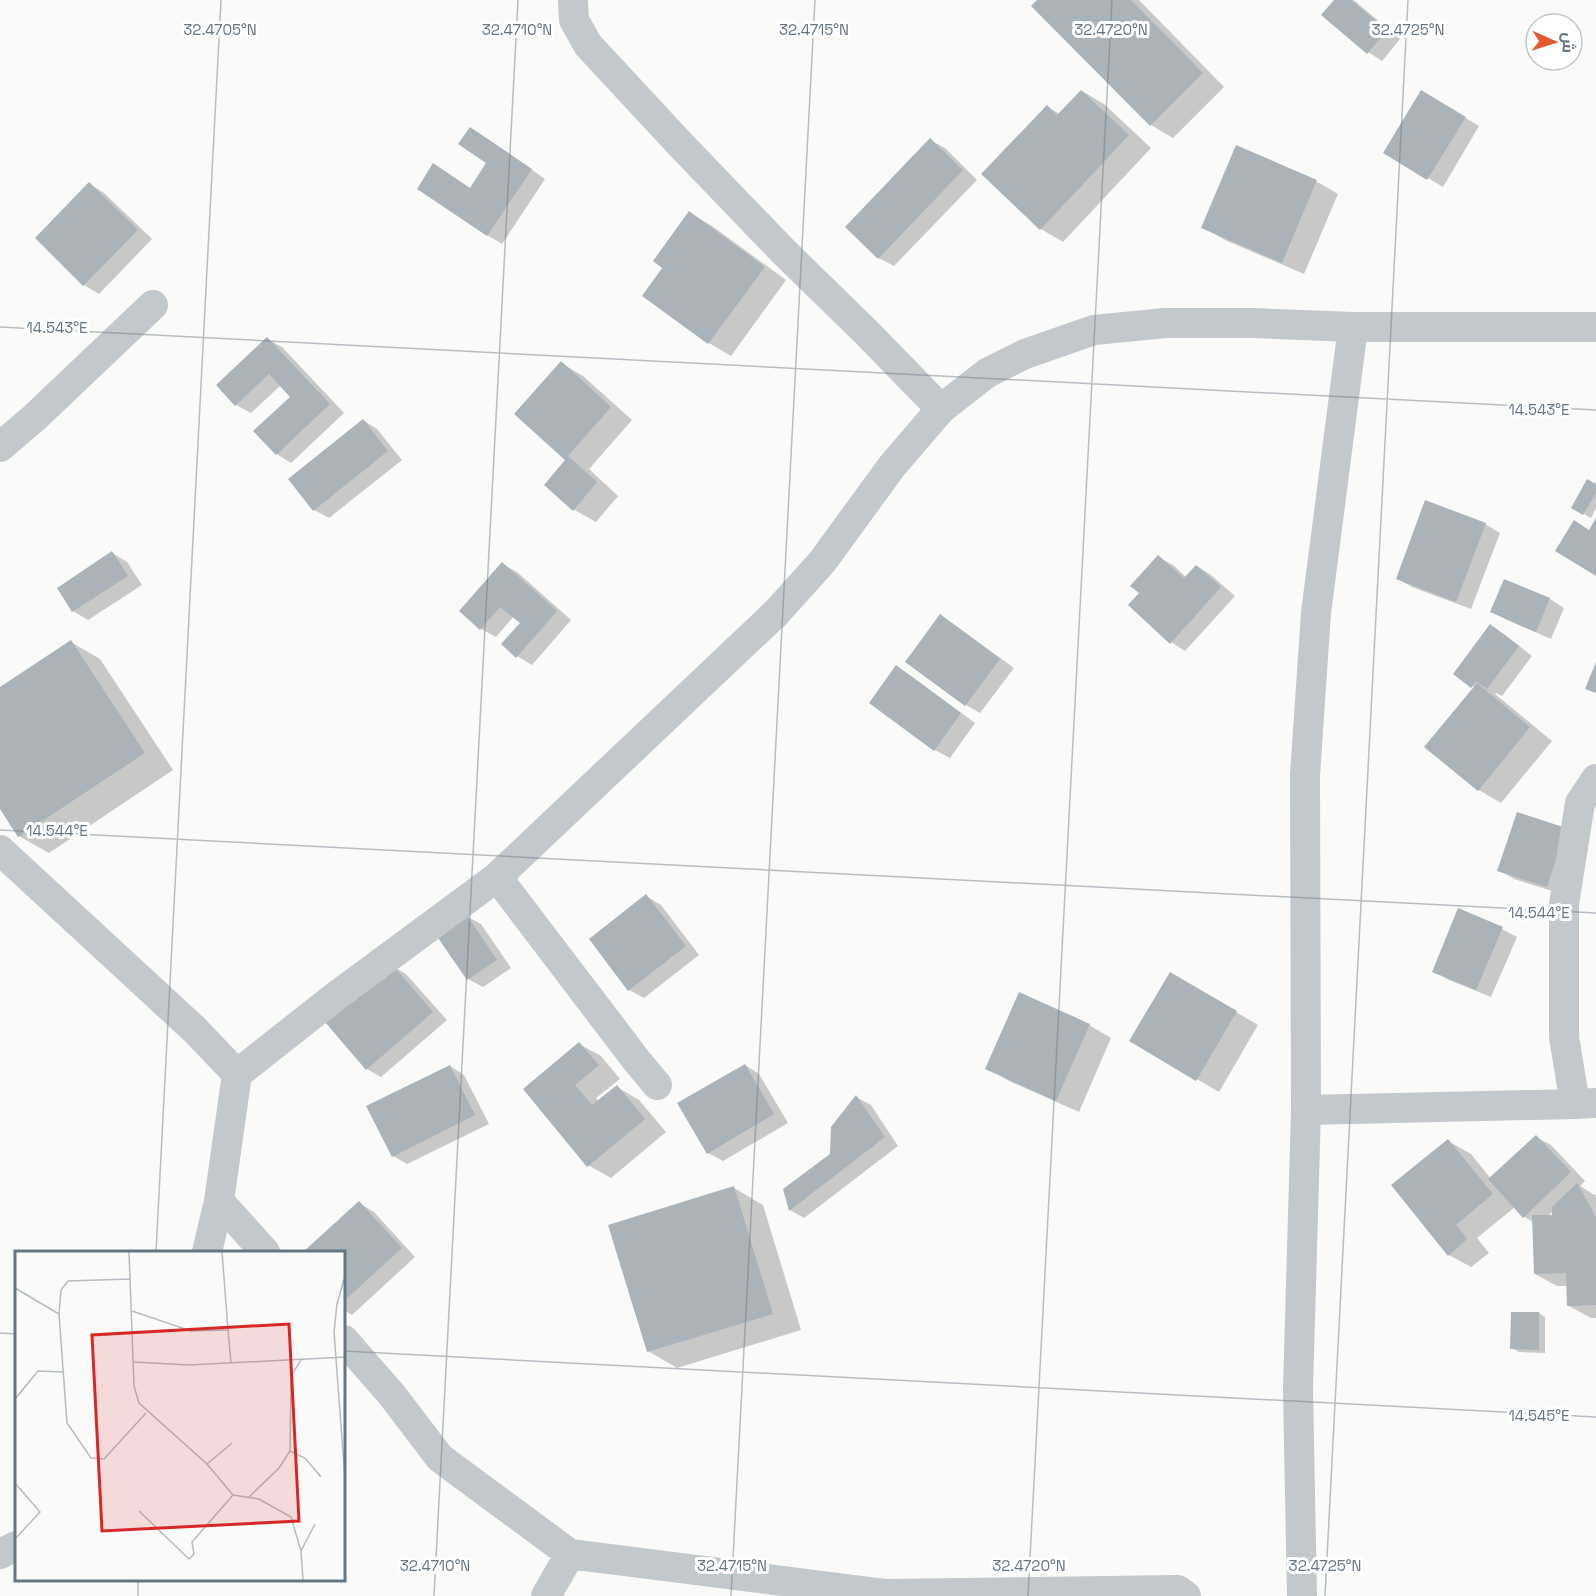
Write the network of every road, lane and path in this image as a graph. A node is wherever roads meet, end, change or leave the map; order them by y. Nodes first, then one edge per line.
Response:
1 (573, 0) edge
2 (153, 304) dead end
3 (1353, 327) junction
4 (1596, 327) edge
5 (940, 409) junction
6 (0, 447) edge
7 (1596, 779) edge
8 (0, 850) edge
9 (497, 876) junction
10 (237, 1074) junction
11 (657, 1085) dead end
12 (1586, 1103) edge
13 (1306, 1110) junction
14 (219, 1201) junction
15 (207, 1251) edge
16 (264, 1251) edge
17 (345, 1341) edge
18 (15, 1546) edge
19 (0, 1554) edge
20 (570, 1554) junction
21 (546, 1596) edge
22 (1186, 1596) edge
23 (1302, 1596) edge

1 - 5 street
2 - 6 street
3 - 4 street
3 - 5 street
3 - 13 street
5 - 9 street
7 - 12 street
8 - 10 street
9 - 10 street
9 - 11 street
10 - 14 street
12 - 13 street
13 - 23 street
14 - 15 street
14 - 16 street
17 - 20 street
18 - 19 street
20 - 21 street
20 - 22 street

